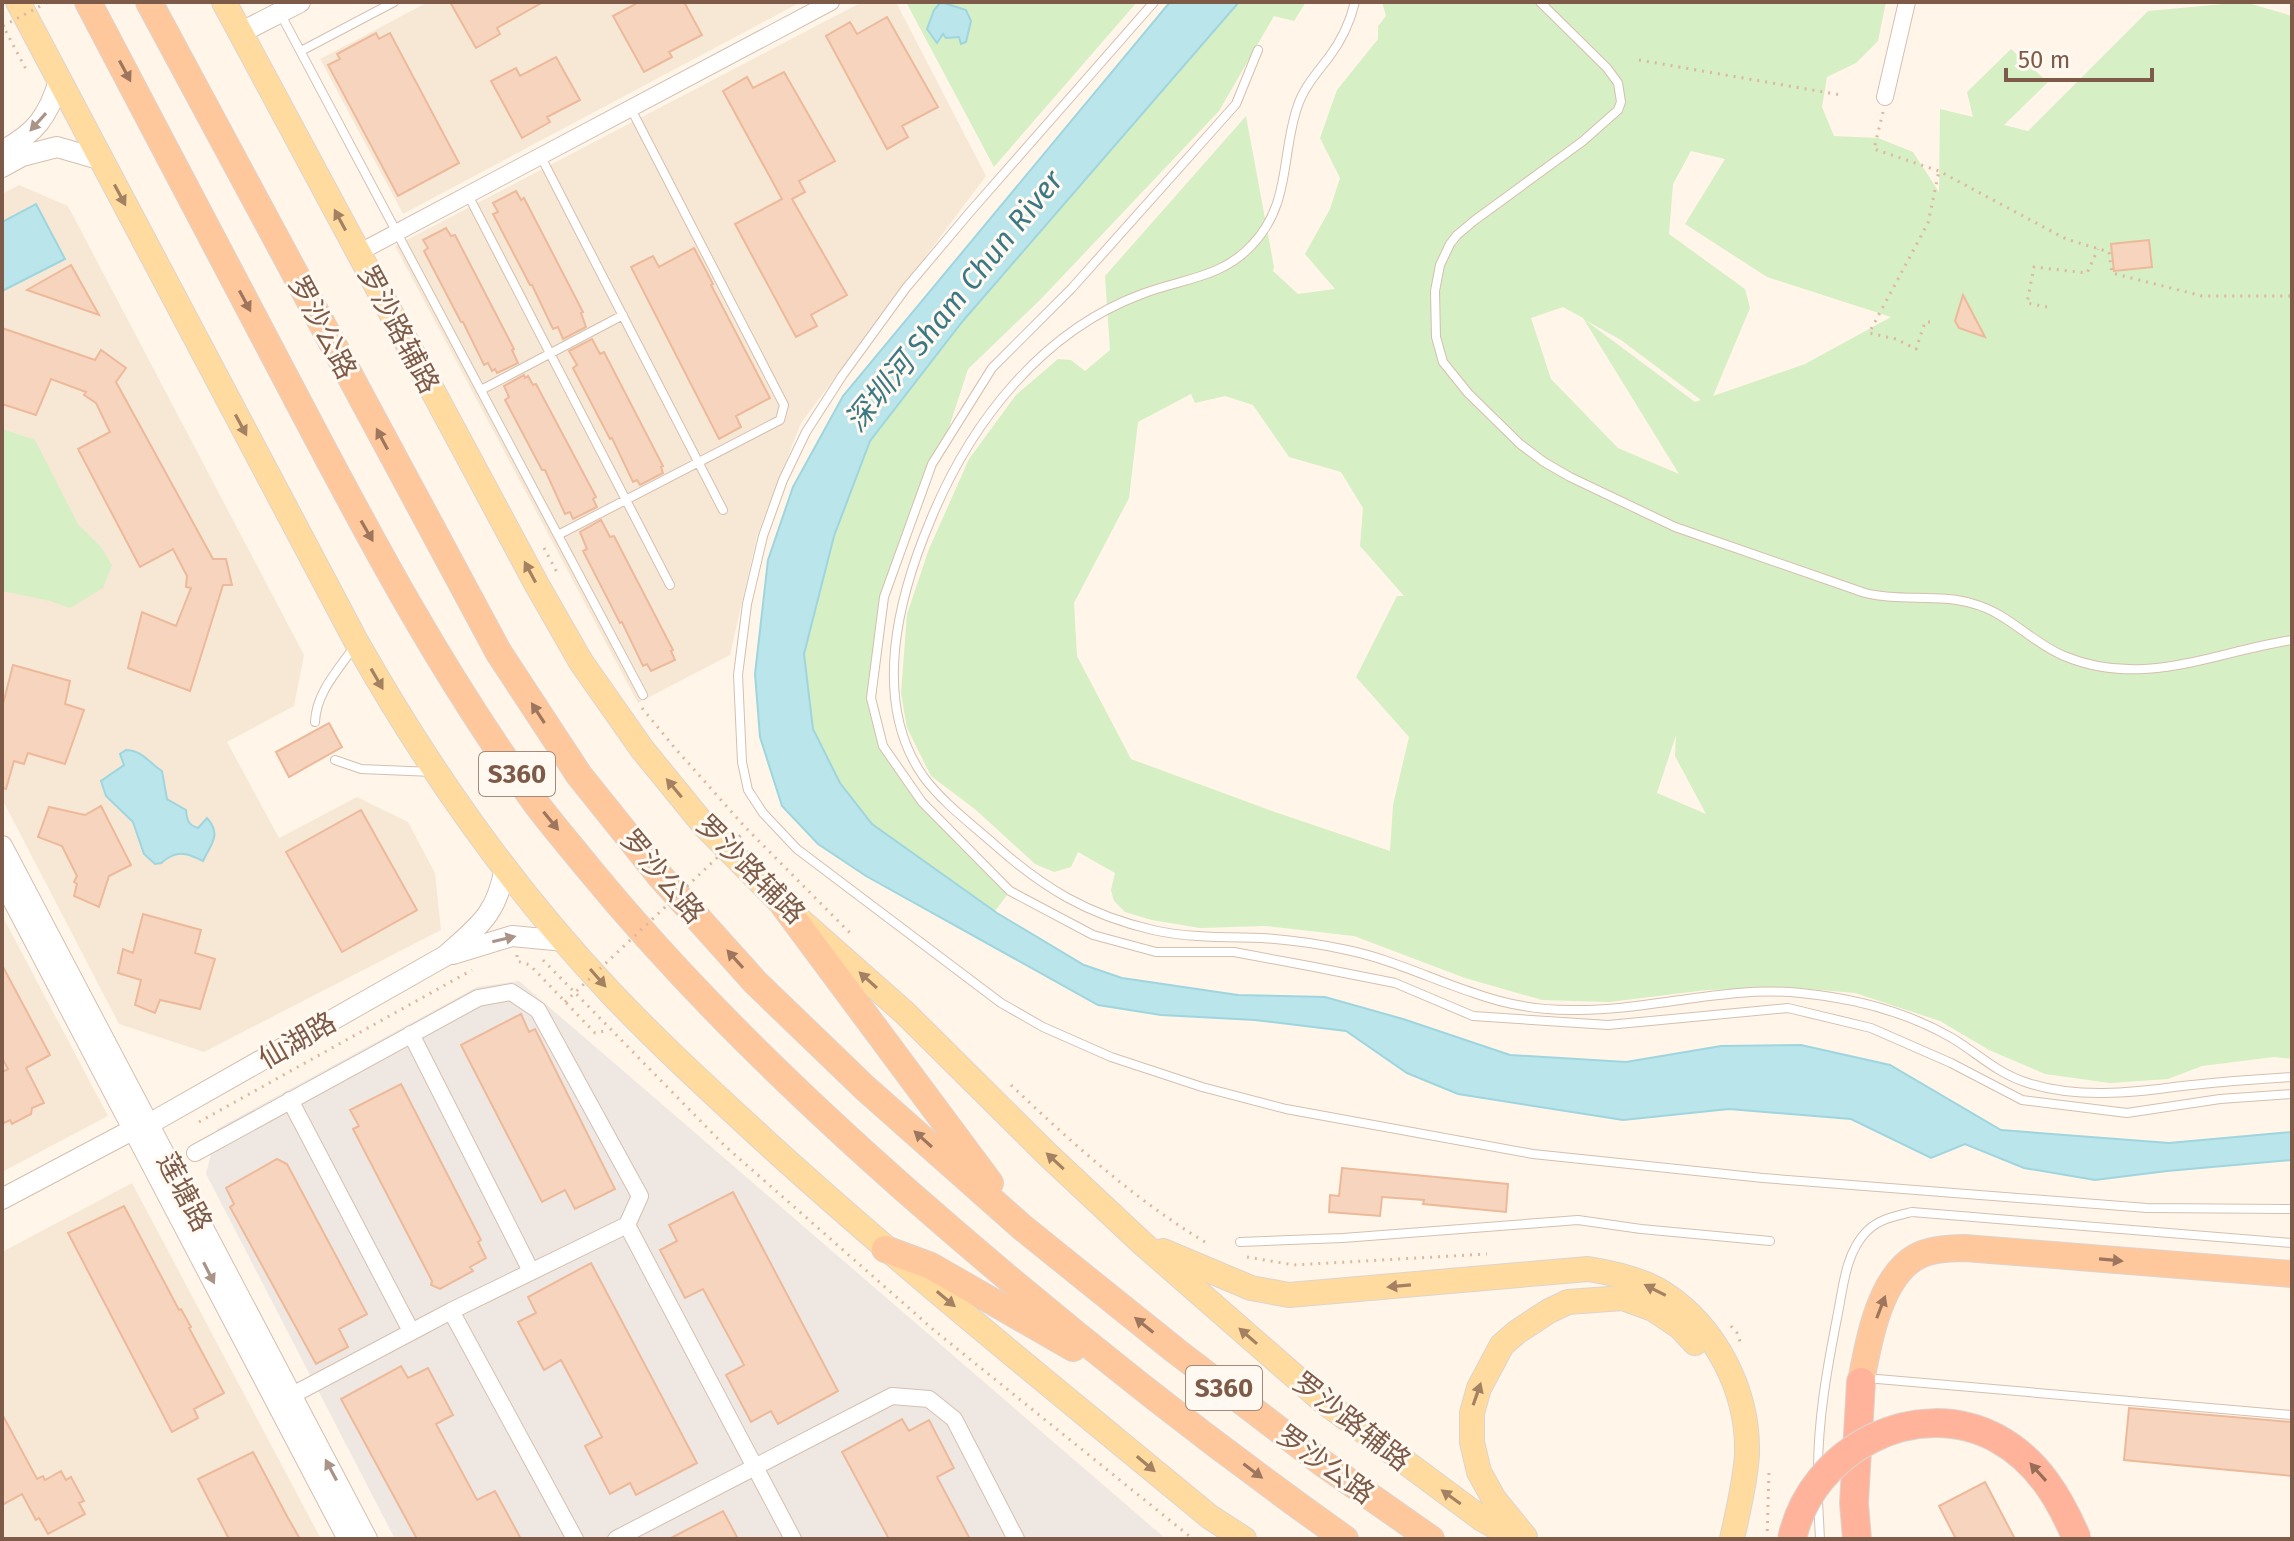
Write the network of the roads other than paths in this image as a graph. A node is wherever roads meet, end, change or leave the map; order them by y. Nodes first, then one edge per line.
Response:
1 (18, 2) edge
2 (88, 2) edge
3 (149, 2) edge
4 (224, 2) edge
5 (300, 2) edge
6 (394, 2) edge
7 (831, 2) edge
8 (1154, 2) edge
9 (1355, 2) edge
10 (1540, 2) edge
11 (1907, 2) edge
12 (280, 12) junction
13 (240, 33) junction
14 (1258, 50) dead end
15 (301, 51) junction
16 (59, 81) junction
17 (1885, 97) road end
18 (631, 108) junction
19 (2, 151) edge
20 (541, 156) junction
21 (102, 160) junction
22 (2, 167) edge
23 (468, 195) junction
24 (397, 232) junction
25 (358, 253) junction
26 (623, 315) junction
27 (550, 353) junction
28 (481, 390) junction
29 (699, 462) junction
30 (626, 500) junction
31 (723, 510) dead end
32 (558, 535) junction
33 (670, 585) dead end
34 (2292, 640) edge
35 (357, 643) junction
36 (638, 696) road end
37 (315, 722) dead end
38 (335, 760) dead end
39 (436, 772) junction
40 (2, 846) edge
41 (505, 867) junction
42 (2, 879) edge
43 (784, 906) junction
44 (565, 941) junction
45 (445, 956) junction
46 (411, 1034) junction
47 (2292, 1077) edge
48 (2292, 1094) edge
49 (290, 1100) junction
50 (137, 1124) junction
51 (195, 1153) dead end
52 (2, 1186) edge
53 (2, 1199) edge
54 (2292, 1209) edge
55 (627, 1225) junction
56 (1023, 1228) junction
57 (1770, 1241) dead end
58 (1240, 1242) dead end
59 (1142, 1243) junction
60 (2292, 1243) edge
61 (885, 1249) junction
62 (531, 1271) junction
63 (2292, 1274) edge
64 (451, 1311) junction
65 (411, 1331) junction
66 (1714, 1338) junction
67 (1862, 1380) junction
68 (1146, 1390) junction
69 (284, 1399) junction
70 (2292, 1415) edge
71 (755, 1467) junction
72 (1289, 1500) junction
73 (1210, 1517) junction
74 (348, 1539) edge
75 (367, 1539) edge
76 (575, 1539) edge
77 (616, 1539) edge
78 (793, 1539) edge
79 (1016, 1539) edge
80 (1234, 1539) edge
81 (1244, 1539) edge
82 (1333, 1539) edge
83 (1345, 1539) edge
84 (1431, 1539) edge
85 (1517, 1539) edge
86 (1527, 1539) edge
87 (1714, 1539) edge
88 (1732, 1539) edge
89 (1792, 1539) edge
90 (1820, 1539) edge
91 (1857, 1539) edge
92 (2077, 1539) edge

1 - 16 main road
2 -> 68 highway, 罗沙公路 / S360
56 -> 3 highway, 罗沙公路 / S360
4 - 13 main road, 罗沙路辅路
5 - 12 street
6 - 15 lane
7 - 18 street
8 - 54 lane
9 - 47 lane
10 - 34 lane
11 - 17 street
12 - 13 street
12 - 15 lane
25 -> 13 main road, 罗沙路辅路
14 - 48 lane
15 - 24 lane
16 -> 19 street
16 - 21 main road
18 - 20 street
18 - 29 lane
20 - 23 street
20 - 26 lane
21 - 22 street
21 -> 35 main road
23 - 24 street
23 - 27 lane
24 - 25 street
24 - 28 lane
43 -> 25 main road, 罗沙路辅路
26 - 27 lane
26 - 29 lane
27 - 28 lane
27 - 30 lane
28 - 32 lane
29 - 30 lane
29 - 31 lane
30 - 32 lane
30 - 33 lane
32 - 36 lane
35 - 37 lane
35 -> 39 main road
38 - 39 lane
39 - 41 main road
40 - 50 street, 莲塘路
41 - 44 main road
41 - 45 street
42 - 50 street, 莲塘路
43 - 56 highway
59 -> 43 main road, 罗沙路辅路
45 -> 44 street
44 -> 61 main road
45 - 50 street, 仙湖路
46 - 49 street
46 - 55 street
46 - 62 street
49 - 51 street
49 - 65 street
50 - 52 street, 仙湖路
50 - 53 street, 仙湖路
50 - 69 street, 莲塘路
55 - 62 street
55 - 71 street
84 -> 56 highway, 罗沙公路 / S360
57 - 58 lane
66 -> 59 main road
85 -> 59 main road, 罗沙路辅路
60 - 90 lane
61 - 68 highway
61 -> 73 main road
62 - 64 street
67 -> 63 highway
64 - 65 street
64 - 76 street
65 - 69 street
86 -> 66 main road
66 - 87 main road
66 - 88 main road
67 - 70 lane
67 - 91 highway
68 -> 72 highway, 罗沙公路 / S360
69 - 74 street, 莲塘路
75 -> 69 street, 莲塘路
71 - 77 street
71 - 78 street
71 - 79 street
72 - 82 highway
72 - 83 highway, 罗沙公路 / S360
73 - 80 main road
73 - 81 main road
92 -> 89 highway, bridge

